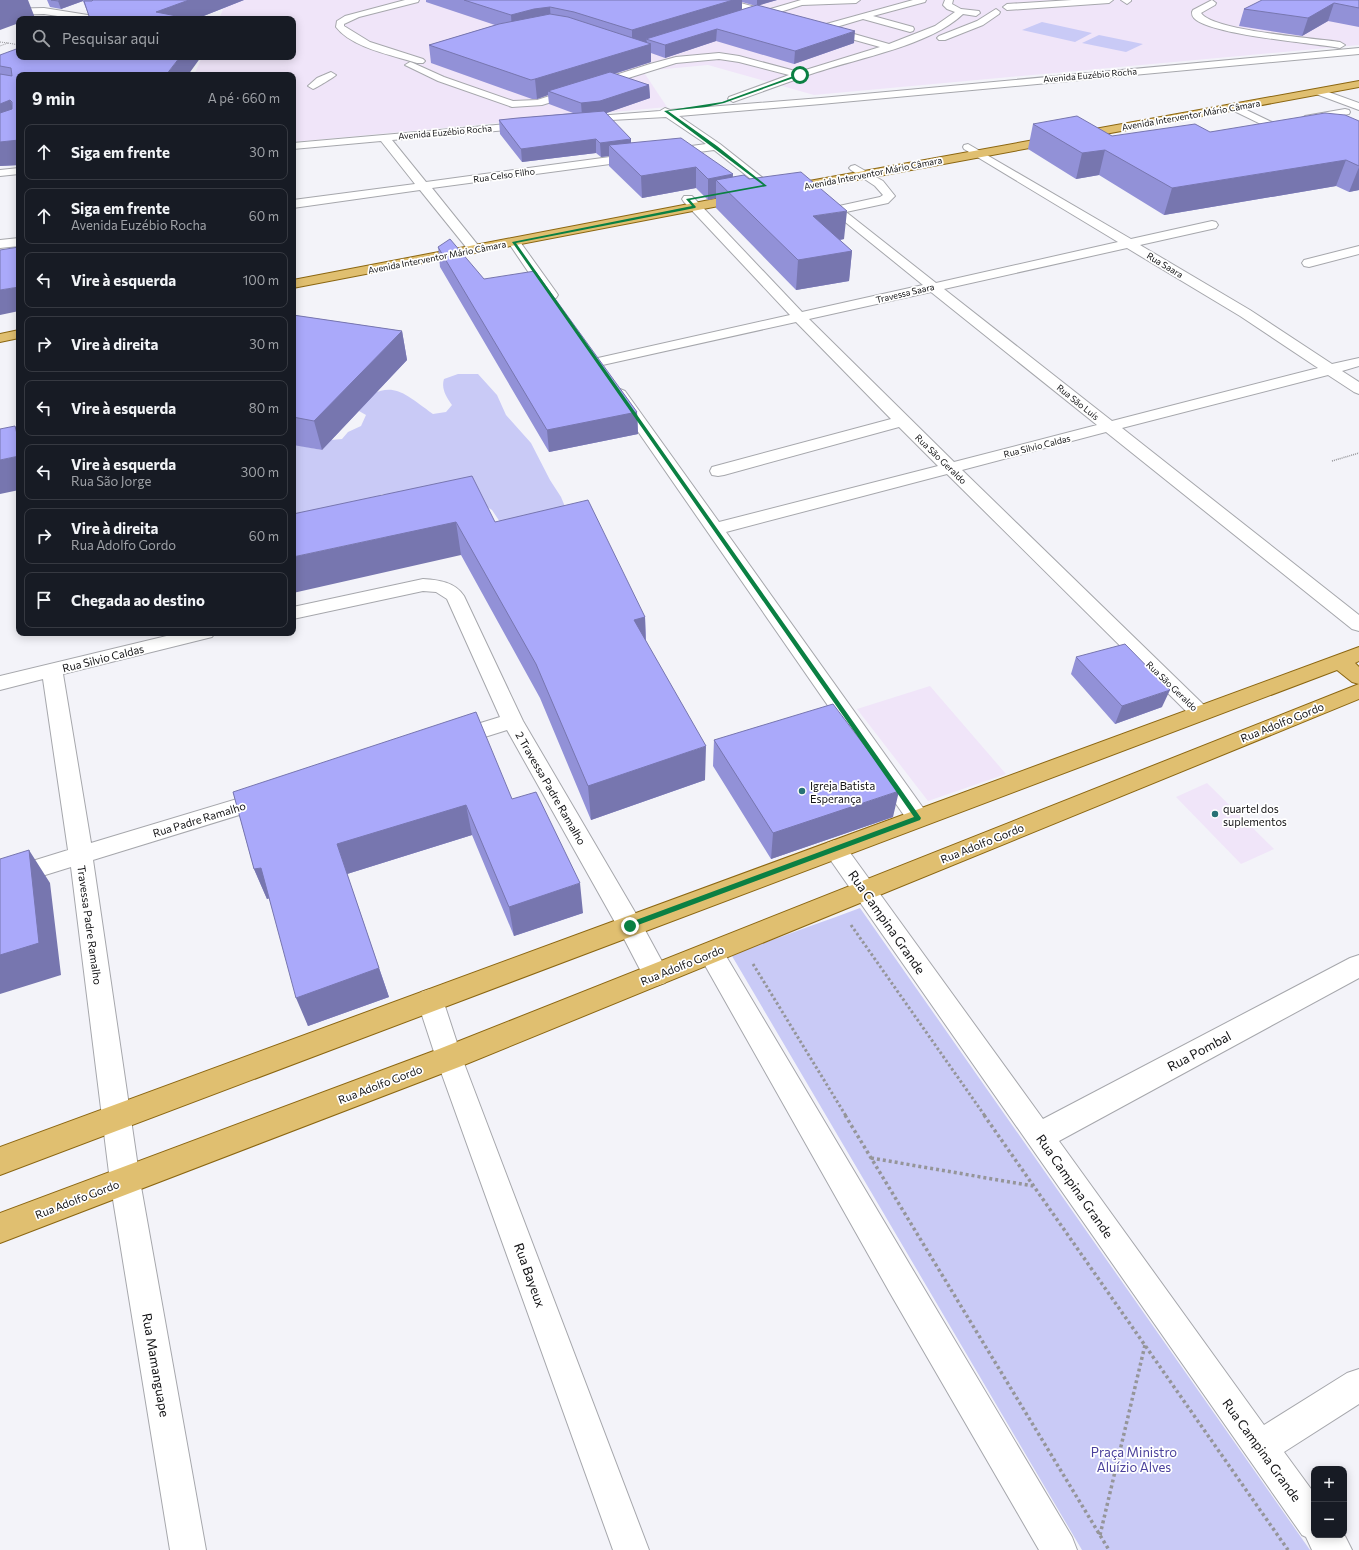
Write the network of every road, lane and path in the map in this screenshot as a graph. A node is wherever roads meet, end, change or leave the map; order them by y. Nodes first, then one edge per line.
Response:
1 (415, 0) edge
2 (718, 0) edge
3 (856, 0) edge
4 (922, 0) edge
5 (949, 0) edge
6 (999, 0) edge
7 (1109, 0) edge
8 (831, 1) edge
9 (1212, 3) dead end
10 (52, 4) edge
11 (1007, 7) junction
12 (0, 8) edge
13 (962, 11) junction
14 (0, 12) edge
15 (764, 12) junction
16 (996, 12) junction
17 (75, 16) edge
18 (746, 16) edge
19 (864, 16) junction
20 (787, 18) edge
21 (910, 29) dead end
22 (0, 42) edge
23 (8, 43) junction
24 (16, 44) edge
25 (0, 46) edge
26 (889, 46) junction
27 (696, 49) edge
28 (905, 50) junction
29 (1359, 52) edge
30 (719, 56) junction
31 (653, 58) edge
32 (666, 62) junction
33 (855, 67) dead end
34 (331, 75) dead end
35 (800, 75) junction
36 (1359, 78) edge
37 (810, 83) dead end
38 (1359, 84) edge
39 (313, 86) dead end
40 (763, 89) junction
41 (1320, 92) junction
42 (780, 93) junction
43 (821, 101) junction
44 (529, 104) junction
45 (754, 105) junction
46 (1359, 106) edge
47 (1234, 107) junction
48 (668, 112) junction
49 (1345, 112) dead end
50 (593, 120) edge
51 (1130, 122) junction
52 (543, 124) edge
53 (1270, 124) junction
54 (451, 132) junction
55 (1303, 133) edge
56 (384, 138) junction
57 (296, 146) edge
58 (716, 146) junction
59 (974, 150) junction
60 (16, 171) edge
61 (860, 171) junction
62 (0, 173) edge
63 (802, 182) junction
64 (424, 186) junction
65 (770, 188) junction
66 (691, 203) junction
67 (296, 204) edge
68 (837, 210) junction
69 (1212, 225) dead end
70 (16, 242) edge
71 (514, 242) junction
72 (1129, 243) junction
73 (0, 244) edge
74 (471, 245) junction
75 (1359, 250) edge
76 (1309, 263) dead end
77 (296, 274) edge
78 (296, 283) edge
79 (934, 287) junction
80 (558, 305) edge
81 (799, 317) junction
82 (16, 325) edge
83 (0, 328) edge
84 (16, 335) edge
85 (0, 338) edge
86 (1359, 362) edge
87 (1332, 370) junction
88 (1359, 389) edge
89 (902, 421) junction
90 (1110, 427) junction
91 (1359, 453) edge
92 (1332, 461) dead end
93 (950, 468) junction
94 (718, 471) dead end
95 (715, 529) junction
96 (296, 612) edge
97 (1359, 625) edge
98 (194, 636) edge
99 (1349, 657) edge
100 (52, 670) junction
101 (1359, 678) edge
102 (0, 683) edge
103 (1359, 691) edge
104 (1200, 713) junction
105 (512, 721) junction
106 (436, 744) edge
107 (285, 792) edge
108 (918, 818) junction
109 (835, 849) junction
110 (81, 856) junction
111 (0, 880) edge
112 (865, 890) junction
113 (849, 922) dead end
114 (630, 926) junction
115 (711, 953) junction
116 (750, 960) dead end
117 (1359, 966) edge
118 (656, 975) junction
119 (430, 1000) junction
120 (449, 1058) junction
121 (117, 1117) junction
122 (1040, 1136) junction
123 (871, 1158) junction
124 (0, 1160) edge
125 (125, 1181) junction
126 (1033, 1186) junction
127 (0, 1228) edge
128 (1145, 1345) junction
129 (1359, 1385) edge
130 (1260, 1447) junction
131 (1311, 1518) edge
132 (1100, 1535) junction
133 (1325, 1538) edge
134 (188, 1550) edge
135 (632, 1550) edge
136 (1059, 1550) edge
137 (1109, 1550) edge
138 (1288, 1550) edge
139 (1334, 1550) edge

1 - 44 street
2 - 15 street
3 - 8 street
4 - 19 street
5 - 13 street
6 - 11 street
7 - 11 street
8 - 15 street
9 - 29 street
10 - 12 street
11 - 16 street
13 - 16 street
13 - 26 street
14 - 17 street
15 - 18 street
15 - 20 street
16 - 28 street
19 - 21 street
19 - 26 street
22 - 23 path
23 - 24 path
23 - 25 path
26 - 28 street
26 - 35 street
27 - 30 street
28 - 33 street
29 - 43 street, Avenida Euzébio Rocha
30 - 32 street
30 - 35 street
31 - 32 street
32 - 44 street
34 - 39 street
35 - 37 street
35 - 40 street
36 - 51 main road, Avenida Interventor Mário Câmara
38 - 41 main road, Avenida Interventor Mário Câmara
40 - 42 street, Avenida Euzébio Rocha
40 - 48 street, Avenida Euzébio Rocha
41 - 46 street
41 - 47 main road, Avenida Interventor Mário Câmara
42 - 43 street, Avenida Euzébio Rocha
42 - 45 street
43 - 45 street, Avenida Euzébio Rocha
44 - 54 street
45 - 48 street, Avenida Euzébio Rocha
47 - 51 main road, Avenida Interventor Mário Câmara
47 - 53 street
48 - 50 street, Avenida Euzébio Rocha
48 - 58 street
49 - 53 street
51 - 59 main road, Avenida Interventor Mário Câmara
52 - 54 street, Avenida Euzébio Rocha
53 - 55 street
54 - 56 street, Avenida Euzébio Rocha
56 - 57 street, Avenida Euzébio Rocha
56 - 64 street
58 - 64 street, Rua Celso Filho
58 - 65 street
59 - 61 main road, Avenida Interventor Mário Câmara
59 - 72 street, Rua Saara
60 - 62 street
61 - 63 main road, Avenida Interventor Mário Câmara
61 - 68 street
63 - 65 main road, Avenida Interventor Mário Câmara
63 - 68 street, Rua São Luís
64 - 67 street, Rua Celso Filho
64 - 74 street
65 - 66 main road, Avenida Interventor Mário Câmara
66 - 71 main road, Avenida Interventor Mário Câmara
66 - 74 main road, Avenida Interventor Mário Câmara
66 - 81 street, Rua São Geraldo
68 - 79 street, Rua São Luís
69 - 72 street, Travessa Saara
70 - 73 street
71 - 74 main road, Avenida Interventor Mário Câmara
71 - 80 street
72 - 79 street, Travessa Saara
72 - 87 street, Rua Saara
74 - 77 main road, Avenida Interventor Mário Câmara
74 - 78 main road, Avenida Interventor Mário Câmara
75 - 76 street
79 - 81 street, Travessa Saara
79 - 90 street, Rua São Luís
81 - 89 street, Rua São Geraldo
81 - 95 street, Travessa Saara
82 - 83 main road
84 - 85 main road
86 - 87 street, Rua Silvio Caldas
87 - 88 street, Rua Saara
87 - 90 street, Rua Silvio Caldas
89 - 93 street, Rua São Geraldo
89 - 94 street
90 - 93 street, Rua Silvio Caldas
90 - 97 street, Rua São Luís
91 - 92 path
93 - 95 street, Rua Silvio Caldas
93 - 104 street, Rua São Geraldo
95 - 108 street
96 - 105 street, 2 Travessa Padre Ramalho
98 - 100 street, Rua Silvio Caldas
99 - 101 main road
99 - 104 main road
100 - 102 street, Rua Silvio Caldas
100 - 110 street, Travessa Padre Ramalho
103 - 112 main road, Rua Adolfo Gordo
104 - 108 main road
105 - 106 street
105 - 114 street, 2 Travessa Padre Ramalho
107 - 110 street, Rua Padre Ramalho
108 - 109 main road
109 - 112 street, Rua Campina Grande
109 - 114 main road
110 - 111 street, Rua Padre Ramalho
110 - 121 street, Travessa Padre Ramalho
112 - 115 main road, Rua Adolfo Gordo
112 - 122 street, Rua Campina Grande
113 - 126 path
114 - 118 street, 2 Travessa Padre Ramalho
114 - 119 main road
115 - 118 main road, Rua Adolfo Gordo
115 - 136 street
116 - 123 path
117 - 122 street, Rua Pombal
118 - 120 main road, Rua Adolfo Gordo
119 - 120 street, Rua Bayeux
119 - 121 main road
120 - 125 main road, Rua Adolfo Gordo
120 - 135 street, Rua Bayeux
121 - 124 main road
121 - 125 street, Travessa Padre Ramalho
122 - 130 street, Rua Campina Grande
123 - 126 path
123 - 132 path
125 - 127 main road, Rua Adolfo Gordo
125 - 134 street, Rua Mamanguape
126 - 128 path
128 - 132 path
128 - 138 path
129 - 130 street
130 - 131 street, Rua Campina Grande
132 - 137 path
133 - 139 street

